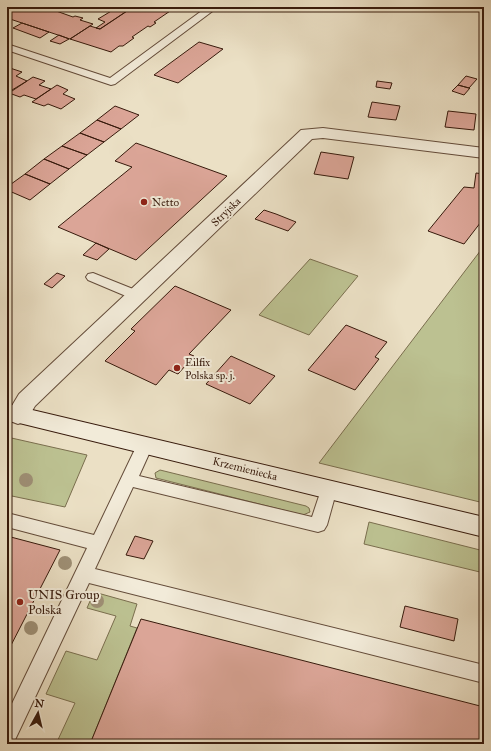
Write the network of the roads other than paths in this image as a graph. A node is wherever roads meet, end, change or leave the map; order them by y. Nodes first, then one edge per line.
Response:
1 (213, 7) edge
2 (7, 47) edge
3 (484, 153) edge
4 (93, 277) dead end
5 (138, 296) junction
6 (13, 413) edge
7 (145, 445) junction
8 (128, 480) junction
9 (328, 489) junction
10 (7, 520) edge
11 (484, 527) edge
12 (98, 543) junction
13 (84, 574) junction
14 (484, 674) edge
15 (7, 735) edge

1 - 2 lane
3 - 5 street, Stryjska
4 - 5 lane
5 - 6 street, Stryjska
6 - 7 street, Krzemieniecka
7 - 8 lane
7 - 9 street, Krzemieniecka
8 - 9 lane
8 - 12 lane
9 - 11 street, Krzemieniecka
10 - 12 lane
12 - 13 lane
13 - 14 lane
13 - 15 lane

